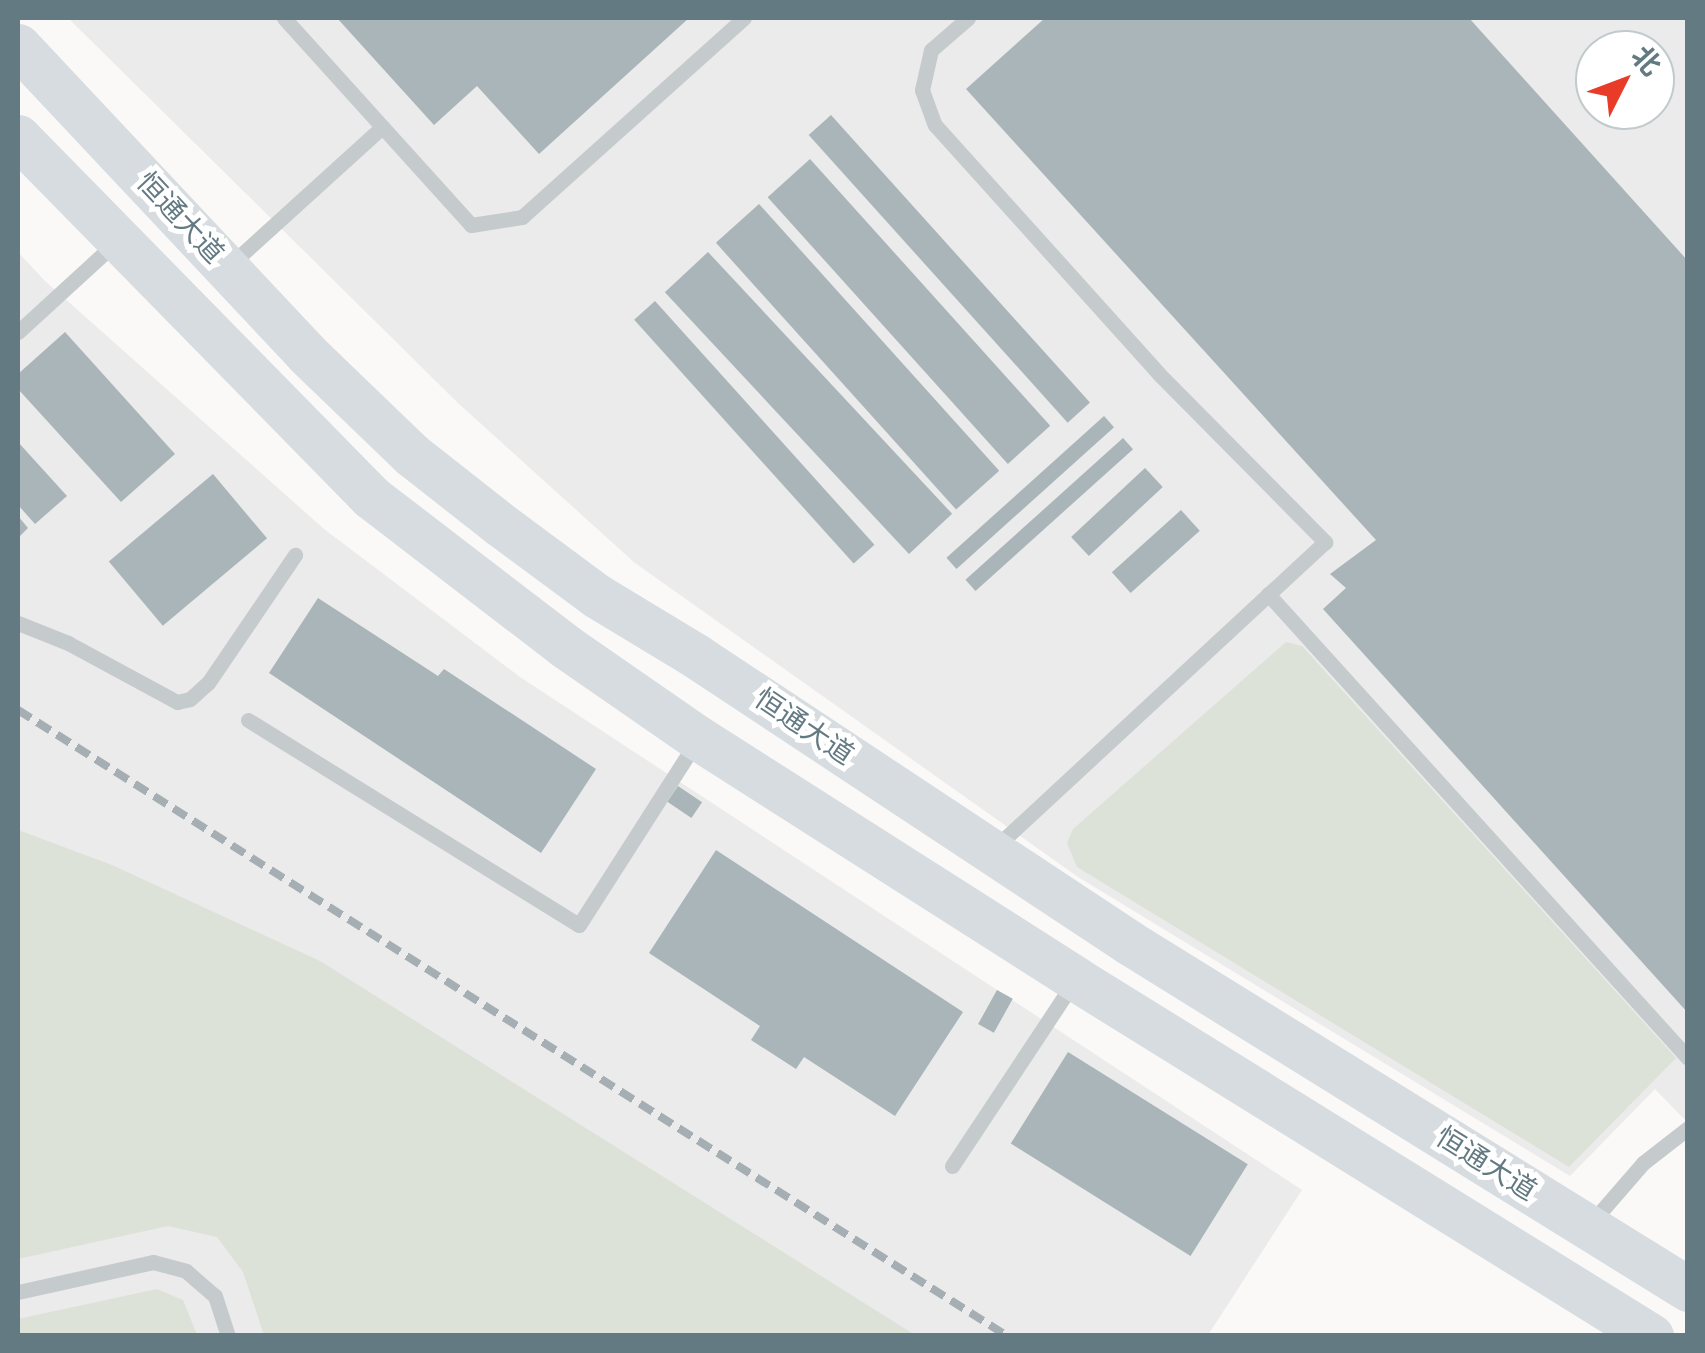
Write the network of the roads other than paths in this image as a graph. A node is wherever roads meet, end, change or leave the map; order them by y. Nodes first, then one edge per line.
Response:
1 (284, 18) edge
2 (744, 18) edge
3 (968, 18) edge
4 (18, 46) edge
5 (382, 126) junction
6 (18, 136) edge
7 (118, 241) junction
8 (226, 268) junction
9 (18, 332) edge
10 (295, 555) dead end
11 (1268, 594) junction
12 (18, 623) edge
13 (248, 720) dead end
14 (698, 738) junction
15 (992, 852) junction
16 (1076, 979) junction
17 (1688, 1058) edge
18 (1688, 1128) edge
19 (952, 1166) dead end
20 (1588, 1227) junction
21 (1688, 1289) edge
22 (18, 1292) edge
23 (228, 1336) edge
24 (1651, 1336) edge

1 - 5 lane
2 - 5 lane
3 - 11 lane
4 - 8 main road, 恒通大道
5 - 8 lane
6 - 7 main road
7 - 9 lane
7 - 14 main road
8 - 15 main road, 恒通大道
10 - 12 lane
11 - 15 lane
11 - 17 lane
13 - 14 lane
14 - 16 main road
15 - 20 main road, 恒通大道
16 - 19 lane
16 - 24 main road
18 - 20 lane
20 - 21 main road, 恒通大道
22 - 23 lane

